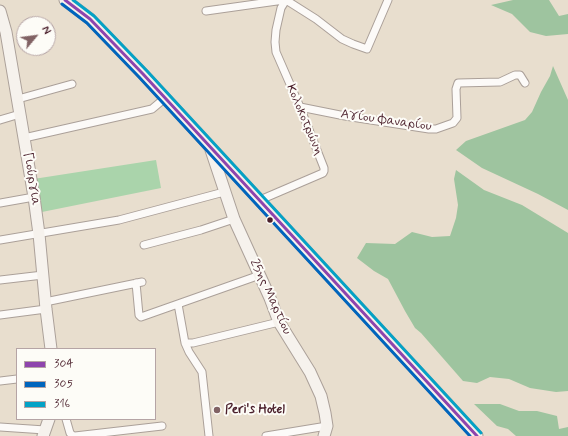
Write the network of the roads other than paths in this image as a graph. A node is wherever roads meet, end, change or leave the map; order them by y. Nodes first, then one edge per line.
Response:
1 (65, 0) edge
2 (285, 0) edge
3 (388, 0) edge
4 (0, 11) edge
5 (206, 11) dead end
6 (3, 33) edge
7 (525, 83) dead end
8 (72, 84) dead end
9 (165, 98) junction
10 (18, 99) junction
11 (300, 107) junction
12 (20, 114) junction
13 (0, 120) edge
14 (24, 138) junction
15 (210, 147) junction
16 (227, 166) junction
17 (220, 179) junction
18 (224, 192) junction
19 (34, 198) junction
20 (260, 200) junction
21 (0, 203) edge
22 (234, 219) junction
23 (39, 234) junction
24 (0, 240) edge
25 (144, 245) dead end
26 (43, 275) junction
27 (260, 275) junction
28 (0, 280) edge
29 (178, 304) junction
30 (46, 305) junction
31 (0, 315) edge
32 (279, 322) junction
33 (185, 343) junction
34 (51, 348) edge
35 (16, 379) edge
36 (0, 381) edge
37 (66, 420) edge
38 (162, 426) dead end
39 (0, 427) edge
40 (46, 428) edge
41 (326, 431) edge
42 (138, 433) edge
43 (99, 434) edge
44 (74, 436) edge
45 (209, 436) edge
46 (266, 436) edge
47 (333, 436) edge
48 (477, 436) edge

1 - 9 street
2 - 3 street
2 - 5 street
2 - 11 street, Κολοκοτρώνη
4 - 6 street, Γιούργια
6 - 10 street, Γιούργια
7 - 11 street, Αγίου Φαναρίου
8 - 10 street
9 - 14 street
9 - 15 street
10 - 12 street, Γιούργια
11 - 20 street, Κολοκοτρώνη
12 - 13 street
12 - 14 street, Γιούργια
14 - 19 street, Γιούργια
15 - 16 street
15 - 17 street, 25ης Μαρτίου
16 - 17 street
16 - 20 street
17 - 18 street, 25ης Μαρτίου
18 - 22 street, 25ης Μαρτίου
18 - 23 street
19 - 21 street
19 - 23 street, Γιούργια
20 - 48 street
22 - 25 street
22 - 27 street, 25ης Μαρτίου
23 - 24 street
23 - 26 street, Γιούργια
26 - 28 street
26 - 30 street, Γιούργια
27 - 29 street
27 - 32 street, 25ης Μαρτίου
29 - 30 street
29 - 33 street
30 - 31 street
30 - 34 street, Γιούργια
32 - 33 street
32 - 41 street, 25ης Μαρτίου
33 - 45 street
35 - 36 street
37 - 44 street
38 - 42 street
39 - 40 street
41 - 46 street
41 - 47 street
42 - 43 street
43 - 44 street

